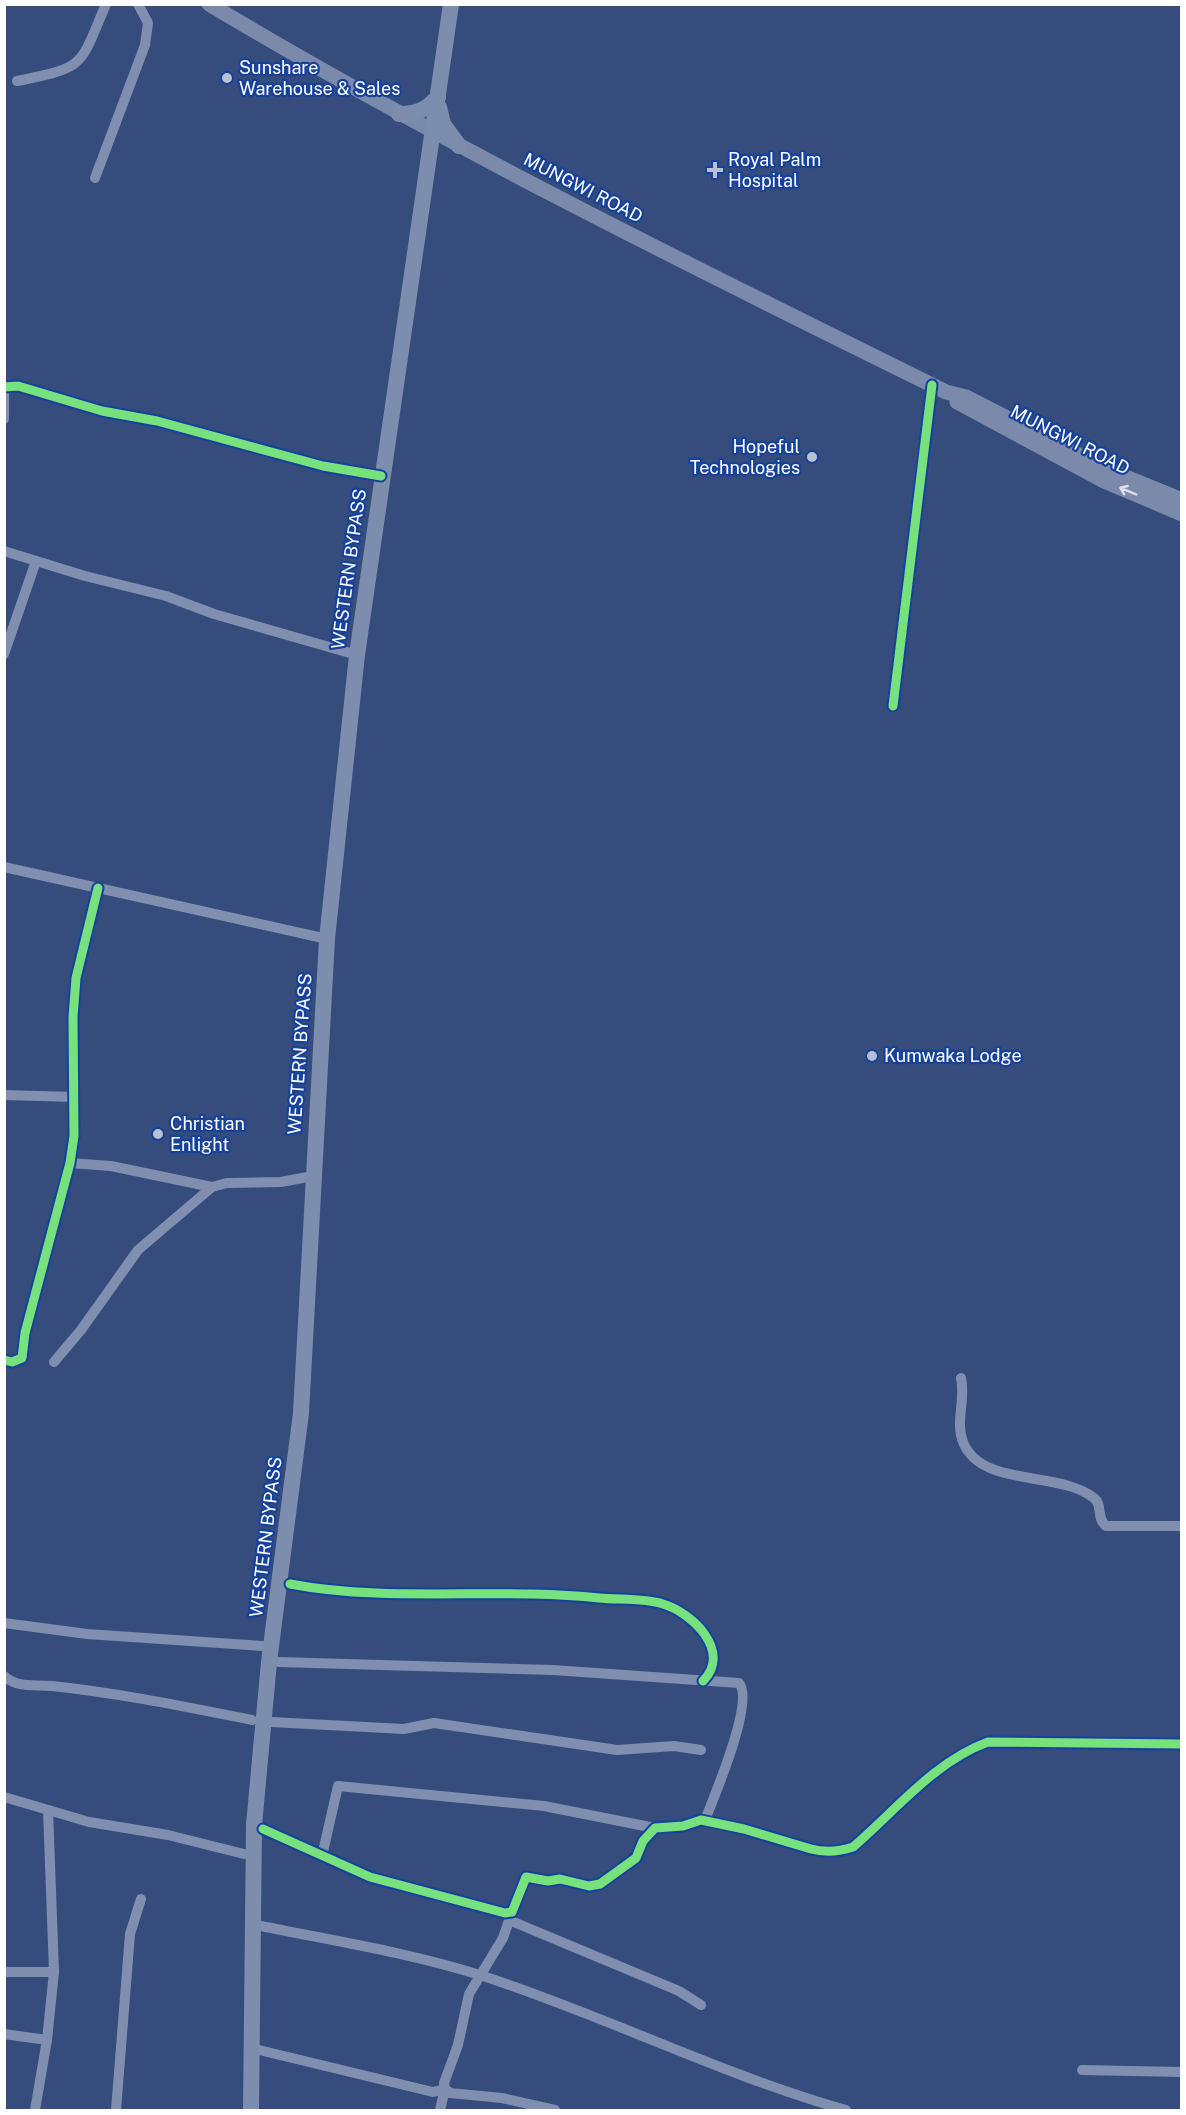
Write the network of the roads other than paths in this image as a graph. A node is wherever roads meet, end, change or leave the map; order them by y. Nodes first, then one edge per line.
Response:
1 (106, 4) edge
2 (138, 4) edge
3 (209, 4) edge
4 (451, 4) edge
5 (17, 81) dead end
6 (438, 98) junction
7 (399, 114) junction
8 (432, 133) junction
9 (459, 146) junction
10 (428, 162) junction
11 (95, 178) dead end
12 (932, 385) junction
13 (4, 387) edge
14 (946, 392) junction
15 (4, 394) edge
16 (4, 419) edge
17 (381, 476) junction
18 (1182, 500) edge
19 (1182, 514) edge
20 (4, 551) edge
21 (36, 561) junction
22 (4, 654) edge
23 (357, 655) junction
24 (893, 706) dead end
25 (4, 867) edge
26 (98, 888) junction
27 (327, 939) junction
28 (4, 1095) edge
29 (75, 1097) junction
30 (70, 1163) junction
31 (313, 1176) junction
32 (212, 1187) junction
33 (4, 1360) edge
34 (54, 1362) dead end
35 (961, 1378) dead end
36 (1182, 1526) edge
37 (290, 1584) dead end
38 (4, 1623) edge
39 (262, 1646) dead end
40 (279, 1662) dead end
41 (4, 1676) edge
42 (703, 1681) junction
43 (252, 1720) dead end
44 (271, 1722) dead end
45 (1182, 1744) edge
46 (701, 1750) dead end
47 (4, 1797) edge
48 (48, 1810) junction
49 (705, 1820) junction
50 (263, 1828) dead end
51 (655, 1828) junction
52 (244, 1854) dead end
53 (322, 1856) junction
54 (141, 1899) dead end
55 (511, 1916) junction
56 (261, 1926) dead end
57 (4, 1972) edge
58 (54, 1972) junction
59 (482, 1976) junction
60 (701, 2005) dead end
61 (4, 2034) edge
62 (47, 2040) junction
63 (259, 2050) dead end
64 (1082, 2070) dead end
65 (1182, 2072) edge
66 (445, 2089) junction
67 (35, 2110) edge
68 (116, 2110) edge
69 (251, 2110) edge
70 (440, 2110) edge
71 (555, 2110) edge
72 (846, 2110) edge

1 - 5 street
2 - 11 street
3 - 7 main road, MUNGWI ROAD
4 - 6 main road, WESTERN BYPASS
6 - 7 main road
6 - 8 main road, WESTERN BYPASS
6 - 9 main road
7 - 8 main road, MUNGWI ROAD
8 - 9 main road, MUNGWI ROAD
8 - 10 main road, WESTERN BYPASS
9 - 10 main road
9 - 12 main road, MUNGWI ROAD
10 - 17 main road, WESTERN BYPASS
12 - 14 main road, MUNGWI ROAD
12 - 24 street
13 - 17 street
14 - 18 main road, MUNGWI ROAD
19 -> 14 main road, MUNGWI ROAD
15 - 16 street
17 - 23 main road, WESTERN BYPASS
20 - 21 street
21 - 22 street
21 - 23 street
23 - 27 main road, WESTERN BYPASS
25 - 26 street
26 - 27 street
26 - 29 street
27 - 31 main road, WESTERN BYPASS
28 - 29 street
29 - 30 street
30 - 32 street
30 - 33 street
31 - 32 street
31 - 69 main road, WESTERN BYPASS
32 - 34 street
35 - 36 street
37 - 42 street
38 - 39 street
40 - 42 street
41 - 43 street
42 - 49 street
44 - 46 street
45 - 49 street
47 - 48 street
48 - 52 street
48 - 58 street
49 - 51 street
50 - 53 street
51 - 53 street
51 - 55 street
53 - 55 street
54 - 68 street
55 - 59 street
55 - 60 street
56 - 59 street
57 - 58 street
58 - 62 street
59 - 66 street
59 - 72 street
61 - 62 street
62 - 67 street
63 - 66 street
64 - 65 street
66 - 70 street
66 - 71 street

